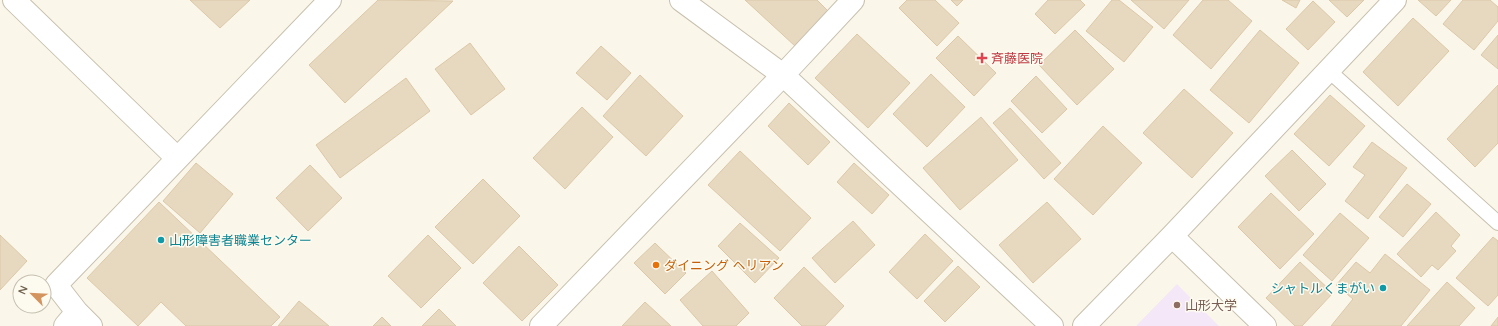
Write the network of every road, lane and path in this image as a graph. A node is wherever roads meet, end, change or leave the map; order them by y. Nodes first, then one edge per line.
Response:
1 (14, 0) edge
2 (330, 0) edge
3 (681, 0) edge
4 (853, 0) edge
5 (1395, 0) edge
6 (1328, 70) junction
7 (783, 75) junction
8 (177, 158) junction
9 (1498, 223) edge
10 (1172, 236) junction
11 (78, 321) edge
12 (541, 326) edge
13 (1052, 326) edge
14 (1084, 326) edge
15 (1265, 326) edge

1 - 8 street
2 - 8 street
3 - 7 street
4 - 7 street
5 - 6 street
6 - 9 lane
6 - 10 street
7 - 12 street
7 - 13 street
8 - 11 street
10 - 14 street
10 - 15 street

